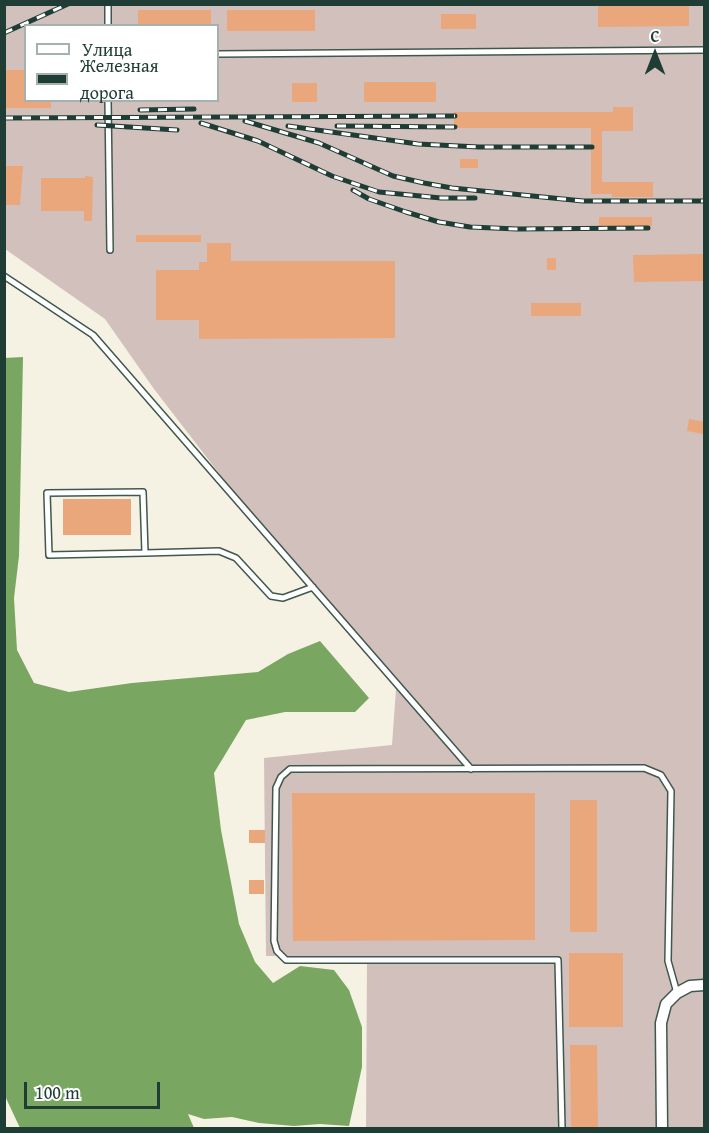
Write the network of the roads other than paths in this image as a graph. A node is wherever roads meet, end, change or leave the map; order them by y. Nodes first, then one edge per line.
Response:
1 (108, 4) edge
2 (108, 24) edge
3 (705, 50) edge
4 (219, 54) edge
5 (108, 102) edge
6 (110, 250) dead end
7 (4, 276) edge
8 (145, 553) junction
9 (313, 587) junction
10 (471, 769) junction
11 (705, 985) edge
12 (677, 993) junction
13 (562, 1128) edge
14 (662, 1128) edge

1 - 2 lane
3 - 4 lane
5 - 6 lane
7 - 9 lane
8 - 8 lane
8 - 9 lane
9 - 10 lane
10 - 12 lane
10 - 13 lane
11 - 12 street
12 - 14 street

